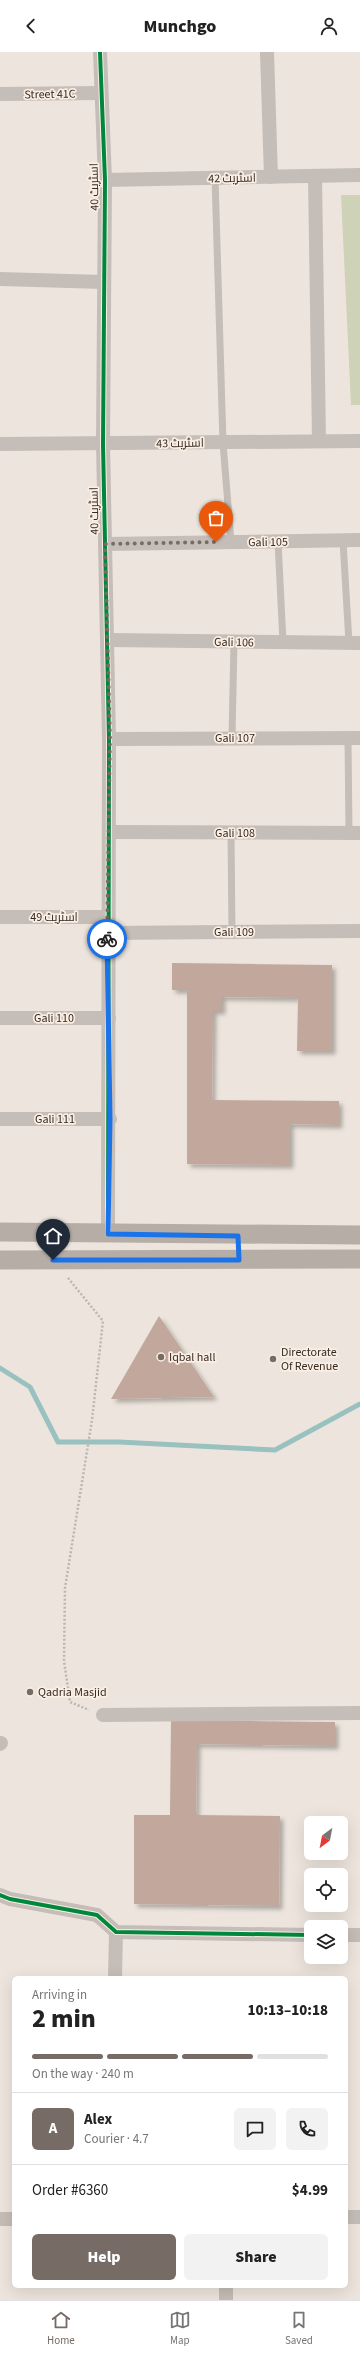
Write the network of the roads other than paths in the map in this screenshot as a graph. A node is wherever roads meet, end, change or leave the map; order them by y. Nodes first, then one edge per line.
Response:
1 (100, 52) edge
2 (267, 52) edge
3 (101, 93) junction
4 (0, 94) edge
5 (360, 175) edge
6 (271, 177) junction
7 (315, 177) junction
8 (215, 178) junction
9 (105, 180) junction
10 (0, 278) edge
11 (104, 282) junction
12 (319, 441) junction
13 (360, 441) edge
14 (223, 442) junction
15 (0, 444) edge
16 (103, 444) junction
17 (360, 540) edge
18 (343, 541) junction
19 (231, 542) junction
20 (278, 542) junction
21 (105, 544) junction
22 (108, 640) junction
23 (234, 642) junction
24 (283, 642) junction
25 (355, 643) edge
26 (232, 737) junction
27 (354, 738) edge
28 (110, 739) junction
29 (109, 832) junction
30 (231, 832) junction
31 (354, 833) edge
32 (0, 917) edge
33 (108, 917) junction
34 (360, 931) edge
35 (232, 932) junction
36 (107, 933) junction
37 (0, 1018) edge
38 (109, 1018) junction
39 (0, 1119) edge
40 (110, 1119) junction
41 (0, 1232) edge
42 (108, 1234) junction
43 (360, 1235) edge
44 (238, 1236) junction
45 (360, 1259) edge
46 (0, 1260) edge
47 (239, 1260) junction
48 (360, 1713) edge
49 (103, 1715) road end
50 (0, 1895) edge
51 (116, 1932) junction
52 (304, 1935) edge
53 (348, 1935) edge
54 (360, 1935) edge
55 (115, 1976) edge
56 (348, 2217) edge
57 (360, 2217) edge
58 (0, 2219) edge
59 (12, 2219) edge
60 (226, 2288) edge
61 (226, 2300) edge

1 - 3 street, اسٹریٹ 40
2 - 6 street
3 - 4 street, Street 41C
3 - 9 street, اسٹریٹ 40
5 - 7 street, اسٹریٹ 42
6 - 7 street, اسٹریٹ 42
6 - 8 street, اسٹریٹ 42
7 - 12 street
8 - 9 street, اسٹریٹ 42
8 - 14 lane
9 - 11 street, اسٹریٹ 40
10 - 11 street
11 - 16 street, اسٹریٹ 40
12 - 13 street, اسٹریٹ 43
12 - 14 street, اسٹریٹ 43
14 - 16 street, اسٹریٹ 43
14 - 19 lane
15 - 16 street, اسٹریٹ 43
16 - 21 street, اسٹریٹ 40
17 - 18 street, Gali 105
18 - 20 street, Gali 105
18 - 25 lane
19 - 20 street, Gali 105
19 - 21 street, Gali 105
20 - 24 lane
21 - 22 street, اسٹریٹ 40
22 - 23 street, Gali 106
22 - 28 street, اسٹریٹ 40
23 - 24 street, Gali 106
23 - 26 lane
24 - 25 street, Gali 106
26 - 27 street, Gali 107
26 - 28 street, Gali 107
27 - 31 lane
28 - 29 street, اسٹریٹ 40
29 - 30 street, Gali 108
29 - 33 street, اسٹریٹ 40
30 - 31 street, Gali 108
30 - 35 lane
32 - 33 street, اسٹریٹ 49
33 - 36 street, اسٹریٹ 40
34 - 35 street, Gali 109
35 - 36 street, Gali 109
36 - 38 street, اسٹریٹ 40
37 - 38 street, Gali 110
38 - 40 street, اسٹریٹ 40
39 - 40 street, Gali 111
40 - 42 street, اسٹریٹ 40
41 - 42 street
42 - 44 street
43 - 44 street
44 - 47 street
45 - 47 street
46 - 47 street
48 - 49 street
50 - 51 street
51 - 52 street
51 - 55 street
53 - 54 street
56 - 57 street
58 - 59 street
60 - 61 street

